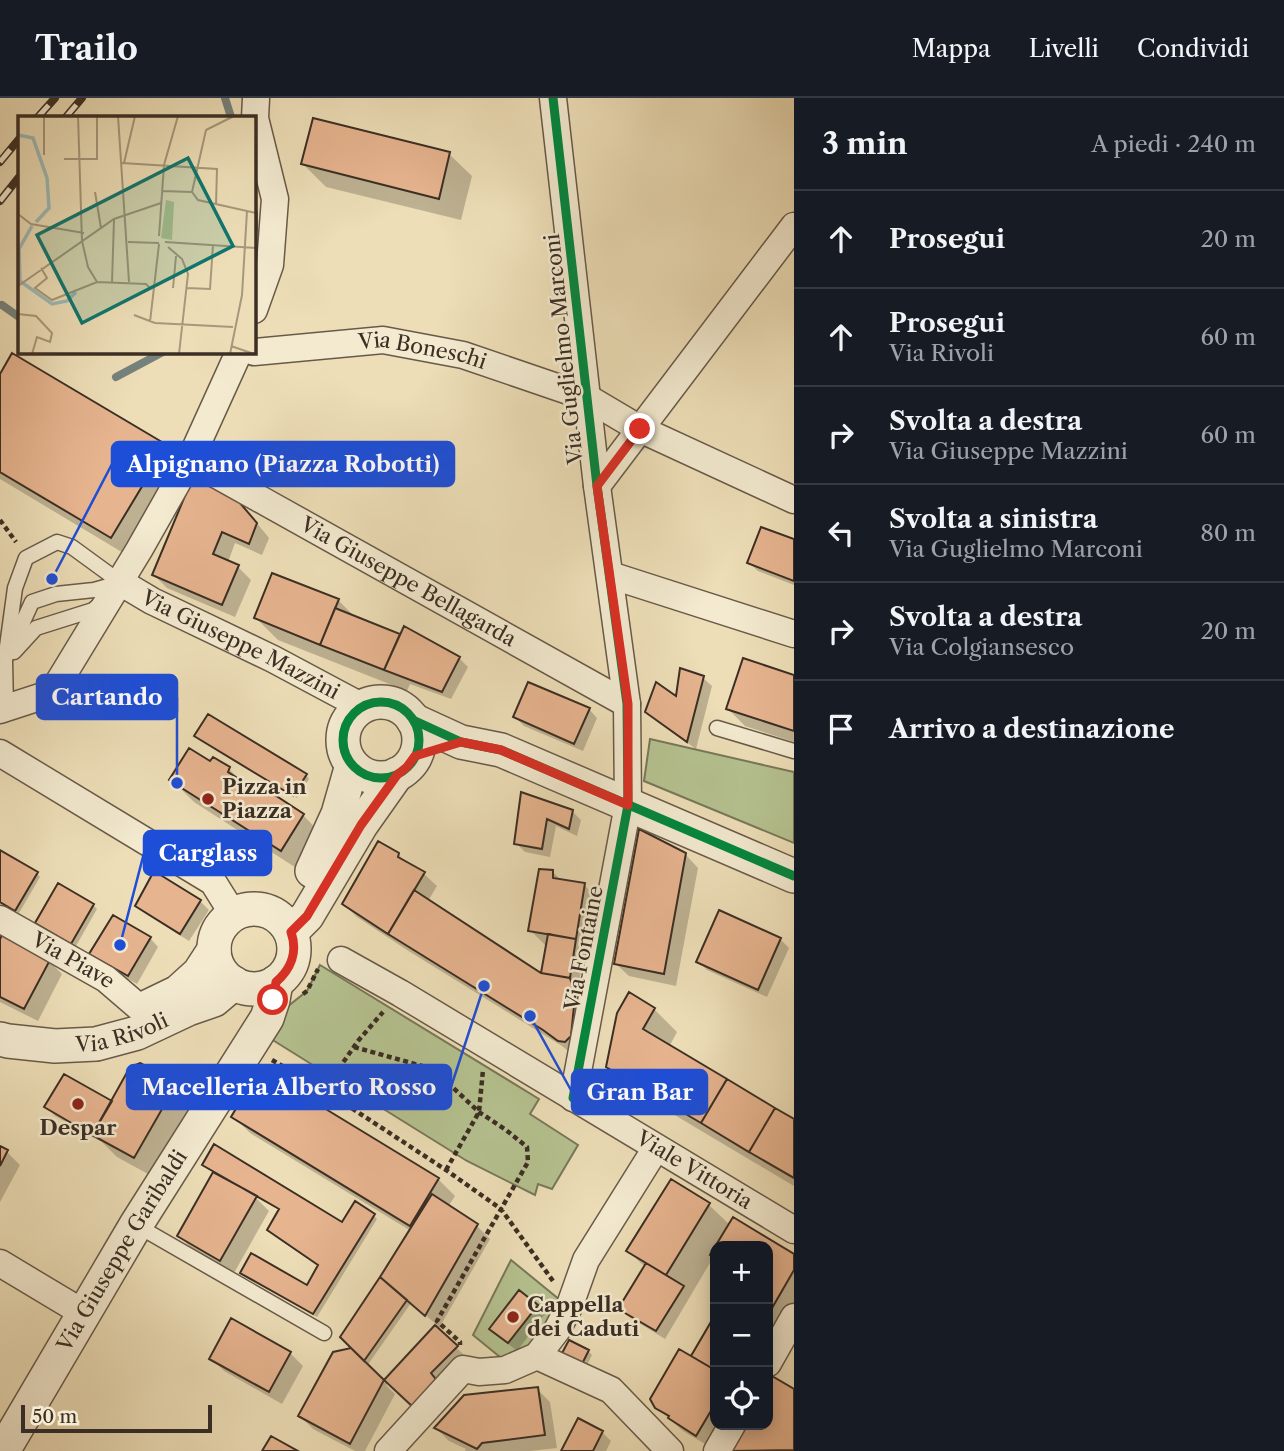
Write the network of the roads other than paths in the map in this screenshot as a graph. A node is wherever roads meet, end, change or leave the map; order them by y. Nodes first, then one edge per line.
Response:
1 (256, 98) edge
2 (553, 98) edge
3 (255, 116) edge
4 (256, 122) edge
5 (794, 226) edge
6 (256, 304) edge
7 (256, 351) edge
8 (245, 354) edge
9 (586, 397) junction
10 (640, 429) junction
11 (190, 460) junction
12 (597, 486) junction
13 (794, 500) edge
14 (610, 575) junction
15 (120, 582) junction
16 (794, 634) edge
17 (5, 661) junction
18 (628, 704) junction
19 (361, 706) junction
20 (3, 709) edge
21 (414, 720) junction
22 (717, 728) dead end
23 (461, 742) junction
24 (794, 751) edge
25 (3, 755) edge
26 (352, 765) junction
27 (406, 765) junction
28 (628, 805) junction
29 (794, 876) edge
30 (233, 914) junction
31 (0, 919) edge
32 (280, 922) junction
33 (214, 950) junction
34 (341, 960) road end
35 (265, 988) junction
36 (141, 1010) junction
37 (0, 1017) edge
38 (0, 1039) edge
39 (573, 1098) junction
40 (656, 1149) junction
41 (136, 1225) junction
42 (794, 1230) edge
43 (0, 1263) edge
44 (85, 1314) junction
45 (794, 1317) edge
46 (324, 1333) dead end
47 (773, 1354) edge
48 (537, 1356) junction
49 (729, 1430) edge
50 (3, 1451) edge
51 (388, 1451) edge
52 (670, 1451) edge
53 (717, 1451) edge

1 - 3 street
2 - 9 street, Via Guglielmo Marconi
4 - 6 street
5 - 10 street
7 - 9 street, Via Boneschi
8 - 11 street, Via Boneschi
9 - 10 street, Via Boneschi
9 - 12 street, Via Guglielmo Marconi
10 - 12 street
10 - 13 street, Via Boneschi
11 - 15 street, Via Boneschi
11 - 18 street, Via Giuseppe Bellagarda
12 - 14 street, Via Guglielmo Marconi
14 - 16 street
14 - 18 street, Via Guglielmo Marconi
15 - 17 lane
15 - 17 lane
15 - 17 lane
15 - 19 street, Via Giuseppe Mazzini
15 - 20 street, Via Boneschi
17 - 20 lane
18 - 28 street, Via Guglielmo Marconi
19 - 21 street
19 - 26 street
20 - 25 street
21 - 23 street
21 - 27 street
22 - 24 lane
23 - 27 street
23 - 28 street
25 - 30 street
26 - 27 street
26 - 32 street
27 - 32 street
28 - 29 street
28 - 39 street, Via Fontaine
30 - 32 street
30 - 33 street
31 - 36 street, Via Piave
32 - 35 street
33 - 35 street
33 - 36 street, Via Rivoli
34 - 39 street, Viale Vittoria
35 - 38 street, Via Rivoli
35 - 41 street, Via Giuseppe Garibaldi
36 - 37 street, Via Rivoli
39 - 40 street, Viale Vittoria
40 - 42 street, Viale Vittoria
40 - 48 street
41 - 44 street, Via Giuseppe Garibaldi
41 - 46 lane
43 - 44 street
44 - 50 street, Via Giuseppe Garibaldi
45 - 47 street
48 - 51 street
48 - 52 street
49 - 53 street

